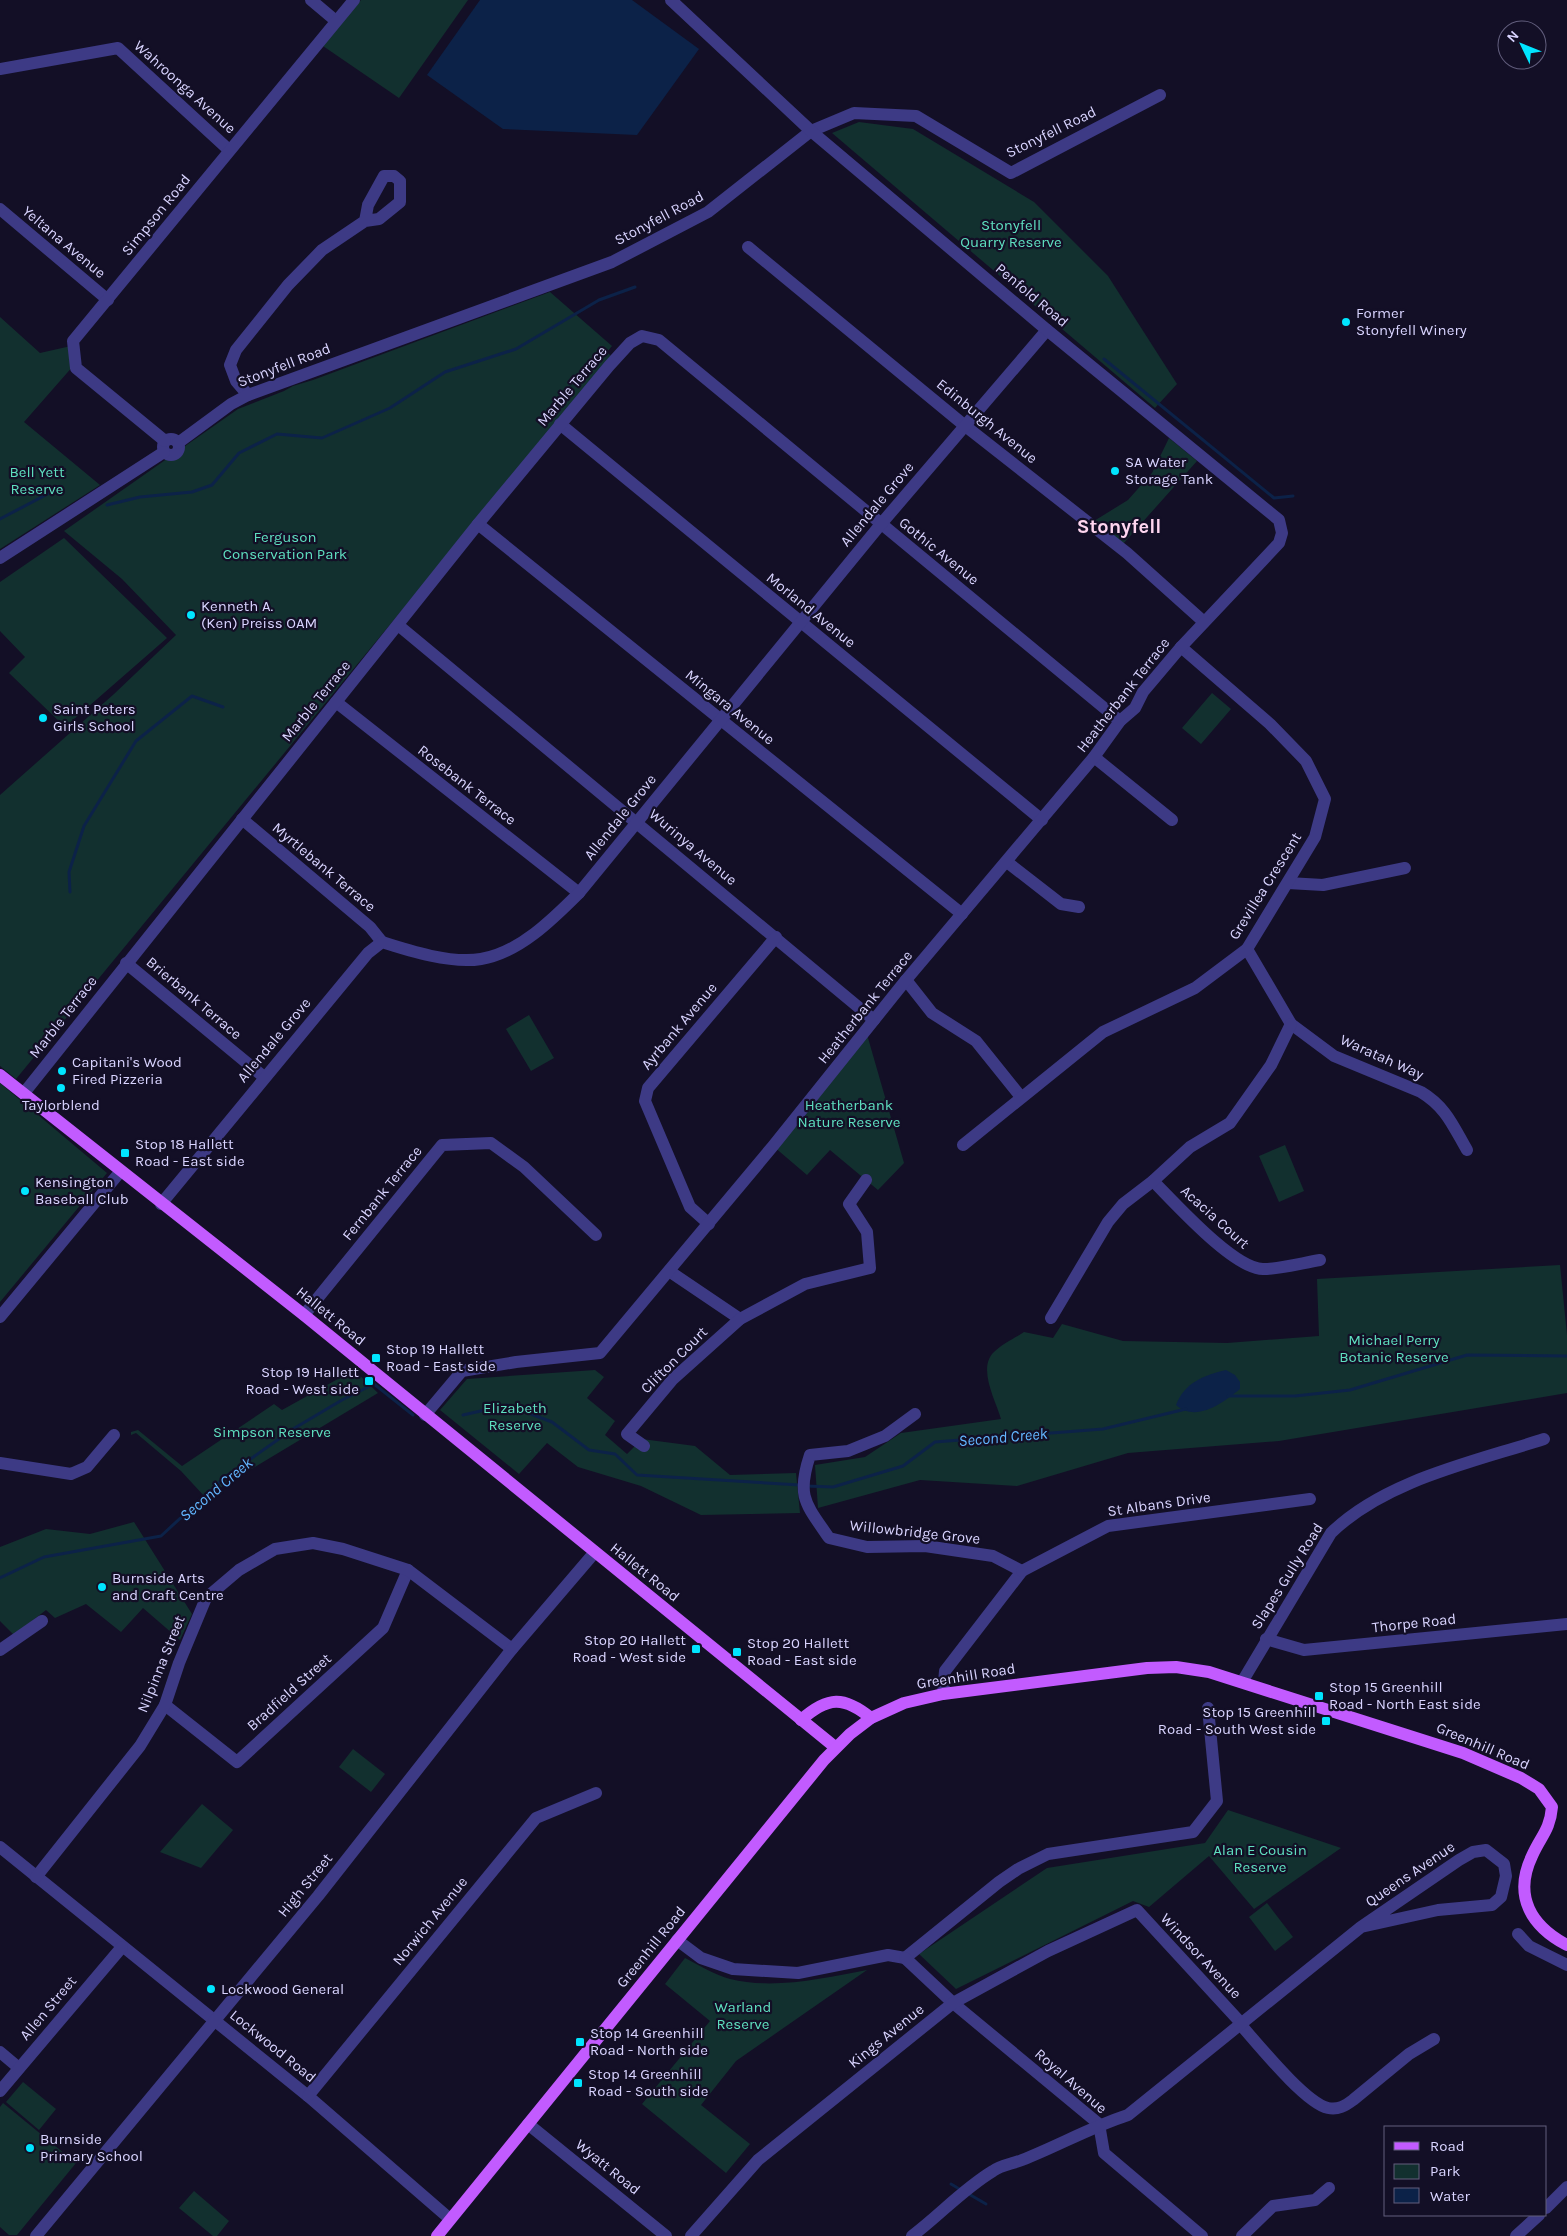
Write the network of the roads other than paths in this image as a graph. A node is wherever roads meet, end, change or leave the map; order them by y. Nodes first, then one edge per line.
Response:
1 (311, 0) edge
2 (354, 0) edge
3 (671, 0) edge
4 (336, 21) junction
5 (0, 69) edge
6 (1160, 95) dead end
7 (811, 131) junction
8 (230, 150) junction
9 (0, 209) edge
10 (365, 221) dead end
11 (748, 247) dead end
12 (108, 300) junction
13 (1048, 330) junction
14 (642, 336) joint
15 (248, 395) junction
16 (560, 424) junction
17 (964, 424) junction
18 (165, 447) junction
19 (478, 524) junction
20 (882, 524) junction
21 (1282, 532) joint
22 (0, 558) edge
23 (801, 622) junction
24 (1204, 622) junction
25 (398, 625) junction
26 (1181, 647) junction
27 (336, 702) junction
28 (720, 721) junction
29 (1120, 721) junction
30 (1094, 757) junction
31 (242, 819) junction
32 (1042, 820) junction
33 (1172, 820) dead end
34 (637, 821) junction
35 (1007, 862) junction
36 (1405, 868) dead end
37 (1288, 883) junction
38 (579, 893) junction
39 (1079, 906) dead end
40 (962, 914) junction
41 (776, 937) junction
42 (382, 942) junction
43 (1247, 948) junction
44 (126, 963) junction
45 (906, 980) junction
46 (874, 1020) junction
47 (1291, 1024) junction
48 (0, 1075) edge
49 (264, 1077) junction
50 (24, 1093) junction
51 (1021, 1097) junction
52 (963, 1145) dead end
53 (1467, 1150) dead end
54 (120, 1172) junction
55 (866, 1180) dead end
56 (1153, 1181) junction
57 (162, 1204) junction
58 (709, 1224) junction
59 (596, 1235) dead end
60 (1320, 1260) dead end
61 (669, 1271) junction
62 (304, 1315) junction
63 (0, 1317) edge
64 (1051, 1318) dead end
65 (740, 1319) junction
66 (915, 1414) dead end
67 (425, 1415) junction
68 (114, 1435) dead end
69 (1544, 1440) dead end
70 (644, 1446) dead end
71 (0, 1463) edge
72 (1310, 1499) dead end
73 (595, 1552) junction
74 (408, 1570) junction
75 (1022, 1572) junction
76 (42, 1621) dead end
77 (1567, 1624) edge
78 (1266, 1639) junction
79 (512, 1649) junction
80 (0, 1650) edge
81 (1242, 1682) junction
82 (943, 1694) junction
83 (165, 1705) junction
84 (1208, 1708) dead end
85 (871, 1718) junction
86 (801, 1720) junction
87 (835, 1747) junction
88 (596, 1793) dead end
89 (0, 1847) edge
90 (36, 1877) junction
91 (1137, 1910) joint
92 (1361, 1927) junction
93 (1518, 1934) dead end
94 (677, 1940) junction
95 (1567, 1945) edge
96 (122, 1947) junction
97 (905, 1958) junction
98 (1567, 1965) edge
99 (953, 2003) junction
100 (215, 2021) junction
101 (1240, 2024) junction
102 (1434, 2039) dead end
103 (0, 2052) edge
104 (19, 2068) junction
105 (0, 2090) edge
106 (308, 2096) junction
107 (528, 2124) junction
108 (1099, 2124) junction
109 (1567, 2187) edge
110 (1329, 2188) dead end
111 (1547, 2207) edge
112 (1538, 2216) edge
113 (450, 2219) junction
114 (36, 2236) edge
115 (437, 2236) edge
116 (666, 2236) edge
117 (691, 2236) edge
118 (912, 2236) edge
119 (1202, 2236) edge
120 (1242, 2236) edge
121 (1516, 2236) edge

1 - 4 street
2 - 4 street, Simpson Road
3 - 7 street, Penfold Road
4 - 8 street, Simpson Road
5 - 8 street, Wahroonga Avenue
6 - 7 street, Stonyfell Road
7 - 13 street, Penfold Road
7 - 15 street, Stonyfell Road
8 - 12 street, Simpson Road
9 - 12 street, Yeltana Avenue
10 - 15 street
11 - 17 street, Edinburgh Avenue
12 - 18 street, Simpson Road
13 - 17 street, Allendale Grove
13 - 21 street, Penfold Road
14 - 16 street, Marble Terrace
14 - 20 street, Gothic Avenue
15 - 18 street, Stonyfell Road
16 - 19 street, Marble Terrace
16 - 23 street, Morland Avenue
17 - 20 street, Allendale Grove
17 - 24 street, Edinburgh Avenue
18 - 22 street
19 - 25 street, Marble Terrace
19 - 28 street, Mingara Avenue
20 - 23 street, Allendale Grove
20 - 29 street, Gothic Avenue
21 - 24 street, Heatherbank Terrace
23 - 28 street, Allendale Grove
23 - 32 street, Morland Avenue
24 - 26 street, Heatherbank Terrace
25 - 27 street, Marble Terrace
25 - 34 street, Wurinya Avenue
26 - 29 street, Heatherbank Terrace
26 - 37 street, Grevillea Crescent
27 - 31 street, Marble Terrace
27 - 38 street, Rosebank Terrace
28 - 34 street, Allendale Grove
28 - 40 street, Mingara Avenue
29 - 30 street, Heatherbank Terrace
30 - 32 street, Heatherbank Terrace
30 - 33 street
31 - 42 street, Myrtlebank Terrace
31 - 44 street, Marble Terrace
32 - 35 street, Heatherbank Terrace
34 - 38 street, Allendale Grove
34 - 41 street, Wurinya Avenue
35 - 39 street
35 - 40 street, Heatherbank Terrace
36 - 37 street
37 - 43 street, Grevillea Crescent
38 - 42 street, Allendale Grove
40 - 45 street, Heatherbank Terrace
41 - 46 street, Wurinya Avenue
41 - 58 street, Ayrbank Avenue
42 - 49 street, Allendale Grove
43 - 47 street, Waratah Way
43 - 51 street, Grevillea Crescent
44 - 49 street, Brierbank Terrace
44 - 50 street, Marble Terrace
45 - 46 street, Heatherbank Terrace
45 - 51 street
46 - 58 street, Heatherbank Terrace
47 - 53 street, Waratah Way
47 - 56 street
48 - 50 main road, Hallett Road
49 - 57 street, Allendale Grove
50 - 54 main road, Hallett Road
51 - 52 street, Grevillea Crescent
54 - 57 main road, Hallett Road
54 - 63 street
55 - 65 street, Clifton Court
56 - 60 street, Acacia Court
56 - 64 street
57 - 62 main road, Hallett Road
58 - 61 street, Heatherbank Terrace
59 - 62 street, Fernbank Terrace
61 - 65 street
61 - 67 street, Heatherbank Terrace
62 - 67 main road, Hallett Road
65 - 70 street, Clifton Court
66 - 75 street, Willowbridge Grove
67 - 73 main road, Hallett Road
68 - 71 street
69 - 78 street, Slapes Gully Road
72 - 75 street, St Albans Drive
73 - 79 street, High Street
73 - 86 main road, Hallett Road
74 - 79 street, Nilpinna Street
74 - 83 street, Nilpinna Street
74 - 83 street, Bradfield Street
75 - 82 street
76 - 80 street
77 - 78 street, Thorpe Road
78 - 81 street, Slapes Gully Road
79 - 100 street, High Street
81 - 82 main road, Greenhill Road
81 - 95 main road, Greenhill Road
82 - 85 main road, Greenhill Road
83 - 90 street, Nilpinna Street
84 - 97 street
85 - 86 main road
85 - 87 main road, Greenhill Road
86 - 87 main road, Hallett Road
87 - 94 main road, Greenhill Road
88 - 106 street, Norwich Avenue
89 - 90 street, Lockwood Road
90 - 96 street, Lockwood Road
91 - 99 street, Kings Avenue
91 - 101 street, Windsor Avenue
92 - 92 street, Queens Avenue
92 - 101 street, Queens Avenue
93 - 98 street
94 - 97 street
94 - 107 main road, Greenhill Road
96 - 100 street, Lockwood Road
96 - 104 street, Allen Street
97 - 99 street, Royal Avenue
99 - 108 street, Royal Avenue
99 - 117 street, Kings Avenue
100 - 106 street, Lockwood Road
100 - 114 street, High Street
101 - 102 street, Windsor Avenue
101 - 108 street, Queens Avenue
103 - 104 street
104 - 105 street, Allen Street
106 - 113 street, Lockwood Road
107 - 113 main road, Greenhill Road
107 - 116 street, Wyatt Road
108 - 118 street, Queens Avenue
108 - 119 street, Royal Avenue
109 - 111 street
110 - 120 street
112 - 121 street
113 - 115 main road, Greenhill Road

